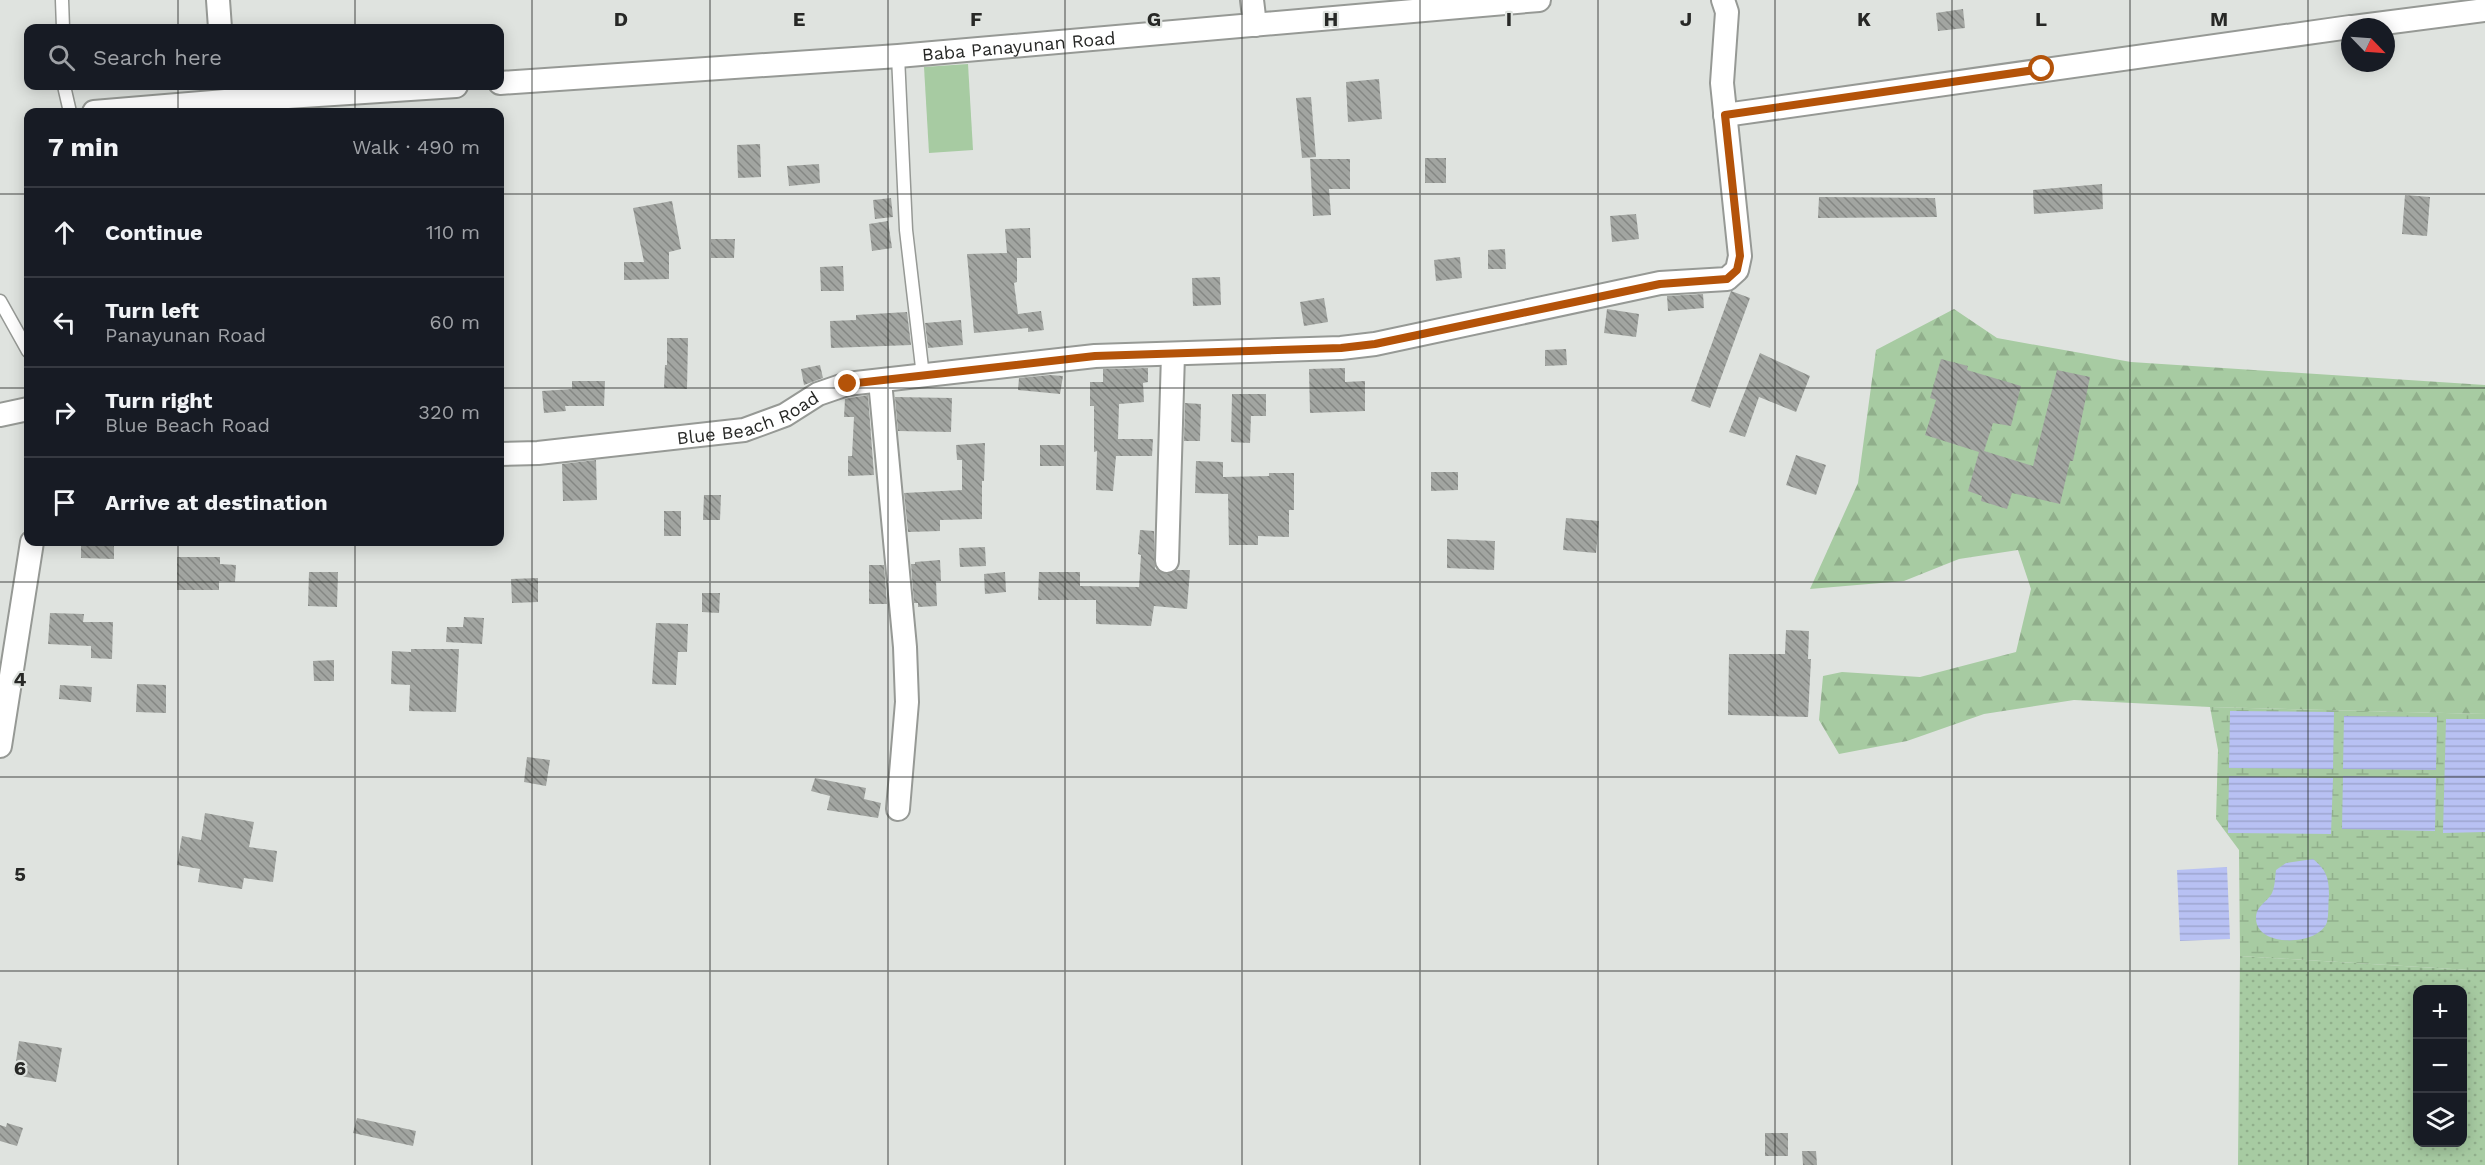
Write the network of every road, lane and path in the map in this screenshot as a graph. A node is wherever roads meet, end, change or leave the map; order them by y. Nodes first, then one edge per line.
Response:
1 (62, 0) edge
2 (218, 0) edge
3 (1252, 0) edge
4 (1539, 0) edge
5 (1723, 0) edge
6 (2485, 10) edge
7 (2395, 21) edge
8 (63, 24) edge
9 (220, 24) edge
10 (1255, 25) junction
11 (2341, 28) edge
12 (898, 56) junction
13 (504, 83) edge
14 (65, 90) edge
15 (323, 90) edge
16 (224, 93) edge
17 (69, 108) edge
18 (121, 108) edge
19 (1725, 115) junction
20 (0, 301) edge
21 (24, 344) edge
22 (1173, 354) junction
23 (923, 376) junction
24 (880, 381) junction
25 (24, 410) edge
26 (0, 415) edge
27 (504, 454) edge
28 (31, 546) edge
29 (1167, 561) dead end
30 (0, 746) edge
31 (898, 809) dead end

1 - 8 lane
2 - 9 street
3 - 10 street
4 - 10 street, Baba Panayunan Road
5 - 19 street
6 - 7 street
10 - 12 street, Baba Panayunan Road
11 - 19 street
12 - 13 street, Baba Panayunan Road
12 - 23 lane
14 - 17 lane
15 - 16 street
16 - 18 street
19 - 22 street, Blue Beach Road
20 - 21 lane
22 - 23 street, Blue Beach Road
22 - 29 street
23 - 24 street, Blue Beach Road
24 - 27 street, Blue Beach Road
24 - 31 street
25 - 26 street
28 - 30 street

